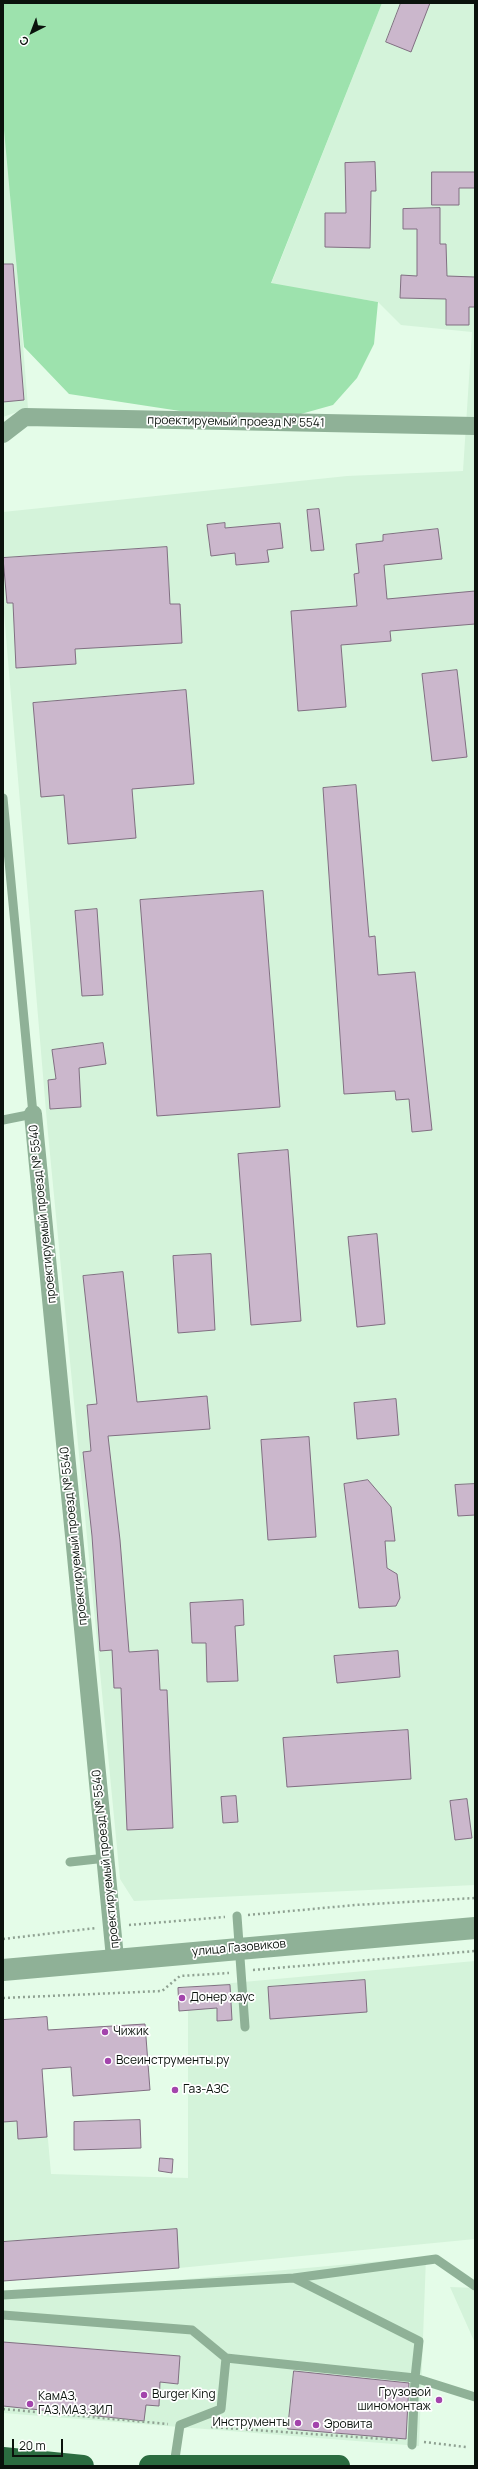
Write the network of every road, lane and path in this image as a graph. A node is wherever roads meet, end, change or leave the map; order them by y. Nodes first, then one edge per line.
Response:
1 (475, 426) edge
2 (3, 434) edge
3 (3, 798) edge
4 (33, 1114) junction
5 (3, 1120) edge
6 (106, 1858) junction
7 (70, 1862) dead end
8 (475, 1898) edge
9 (237, 1916) junction
10 (112, 1926) junction
11 (475, 1928) edge
12 (3, 1939) edge
13 (239, 1948) junction
14 (115, 1958) junction
15 (3, 1970) edge
16 (245, 2027) dead end
17 (294, 2278) junction
18 (475, 2286) edge
19 (3, 2295) edge
20 (3, 2315) edge
21 (226, 2358) junction
22 (415, 2378) junction
23 (475, 2397) edge
24 (3, 2409) edge
25 (180, 2425) junction
26 (412, 2443) junction
27 (466, 2447) dead end
28 (3, 2448) edge
29 (3, 2458) edge
30 (28, 2460) junction
31 (174, 2465) edge
32 (83, 2466) edge
33 (150, 2466) edge
34 (339, 2466) edge

1 - 2 street, проектируемый проезд № 5541
3 - 4 lane
4 - 5 lane
4 - 6 street, проектируемый проезд № 5540
6 - 7 lane
6 - 10 street, проектируемый проезд № 5540
8 - 9 path
9 - 10 path
9 - 13 lane
10 - 12 path
10 - 14 street, проектируемый проезд № 5540
11 - 13 street, улица Газовиков
13 - 14 street, улица Газовиков
13 - 16 lane
14 - 15 street, улица Газовиков
17 - 18 lane
17 - 19 lane
17 - 22 lane
20 - 21 lane
21 - 22 lane
21 - 25 lane
22 - 23 lane
22 - 26 lane
24 - 25 path
25 - 26 path
25 - 31 lane
26 - 27 path
28 - 30 street
29 - 30 highway
30 - 32 highway
31 - 33 highway
31 - 34 highway

